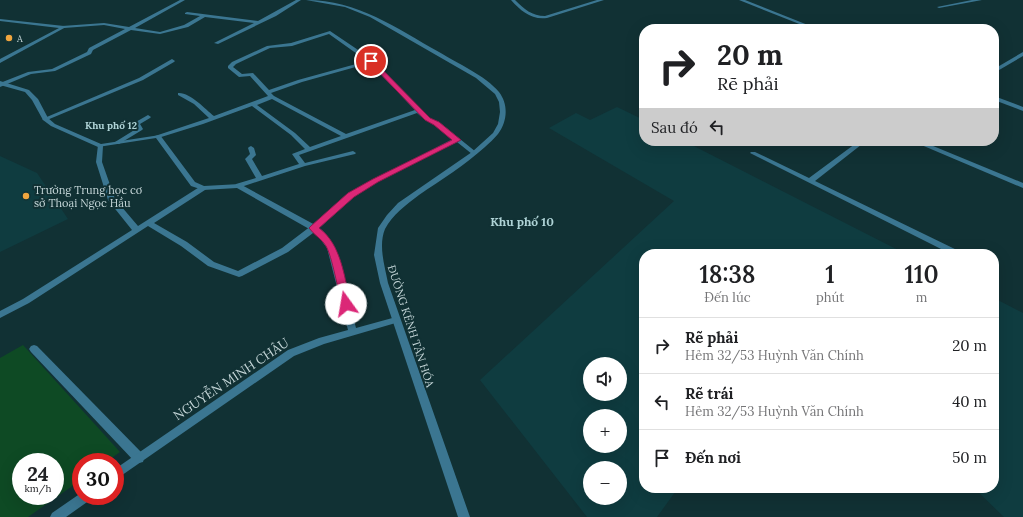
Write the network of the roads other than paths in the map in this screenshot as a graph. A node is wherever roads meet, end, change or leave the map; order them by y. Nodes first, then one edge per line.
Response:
1 (183, 0) edge
2 (299, 0) edge
3 (308, 0) edge
4 (514, 0) edge
5 (602, 0) edge
6 (741, 0) edge
7 (980, 0) edge
8 (938, 7) dead end
9 (187, 13) dead end
10 (205, 15) junction
11 (0, 20) edge
12 (259, 22) junction
13 (805, 24) edge
14 (64, 27) junction
15 (132, 28) junction
16 (216, 43) dead end
17 (1023, 54) edge
18 (0, 61) edge
19 (172, 61) dead end
20 (371, 61) junction
21 (999, 68) edge
22 (1, 84) edge
23 (180, 94) dead end
24 (270, 95) junction
25 (999, 100) edge
26 (252, 104) junction
27 (1023, 109) edge
28 (419, 110) junction
29 (148, 117) dead end
30 (212, 118) junction
31 (45, 119) junction
32 (158, 136) junction
33 (345, 136) junction
34 (457, 140) junction
35 (117, 143) junction
36 (100, 146) junction
37 (856, 146) edge
38 (928, 146) edge
39 (251, 148) dead end
40 (309, 150) junction
41 (353, 152) dead end
42 (474, 153) junction
43 (753, 153) dead end
44 (303, 165) junction
45 (260, 178) junction
46 (810, 181) junction
47 (238, 186) junction
48 (1023, 186) edge
49 (203, 188) junction
50 (148, 223) junction
51 (314, 228) junction
52 (138, 230) junction
53 (948, 249) edge
54 (0, 315) edge
55 (396, 320) junction
56 (353, 332) junction
57 (34, 349) dead end
58 (139, 458) junction
59 (124, 469) edge
60 (73, 505) edge
61 (56, 517) edge
62 (464, 517) edge

1 - 15 street
2 - 12 street
3 - 42 street, ĐƯỜNG KÊNH TÂN HÓA
4 - 5 street
6 - 13 street
7 - 8 street
9 - 10 street
10 - 12 street
10 - 15 street
11 - 14 street
12 - 16 street
14 - 15 street
14 - 18 street
15 - 22 street
17 - 21 street
19 - 31 street
20 - 24 street
20 - 24 street
20 - 28 street
22 - 31 street
23 - 30 street
24 - 26 street
24 - 33 street
25 - 27 street
26 - 30 street
26 - 40 street
28 - 33 street
28 - 34 street
29 - 35 street
30 - 32 street
31 - 36 street
32 - 35 street
32 - 49 street
33 - 40 street
34 - 42 street
34 - 51 street
35 - 36 street
36 - 52 street
37 - 46 street
38 - 48 street
39 - 45 street
40 - 44 street
41 - 44 street
42 - 55 street, ĐƯỜNG KÊNH TÂN HÓA
43 - 46 street
44 - 45 street
45 - 47 street
46 - 53 street
47 - 49 street
47 - 51 street
49 - 50 street
50 - 51 street
50 - 52 street
51 - 56 street
52 - 54 street
55 - 56 street, NGUYỄN MINH CHÂU
55 - 62 street, ĐƯỜNG KÊNH TÂN HÓA
56 - 58 street, NGUYỄN MINH CHÂU
57 - 58 street
58 - 59 street, NGUYỄN MINH CHÂU
60 - 61 street

